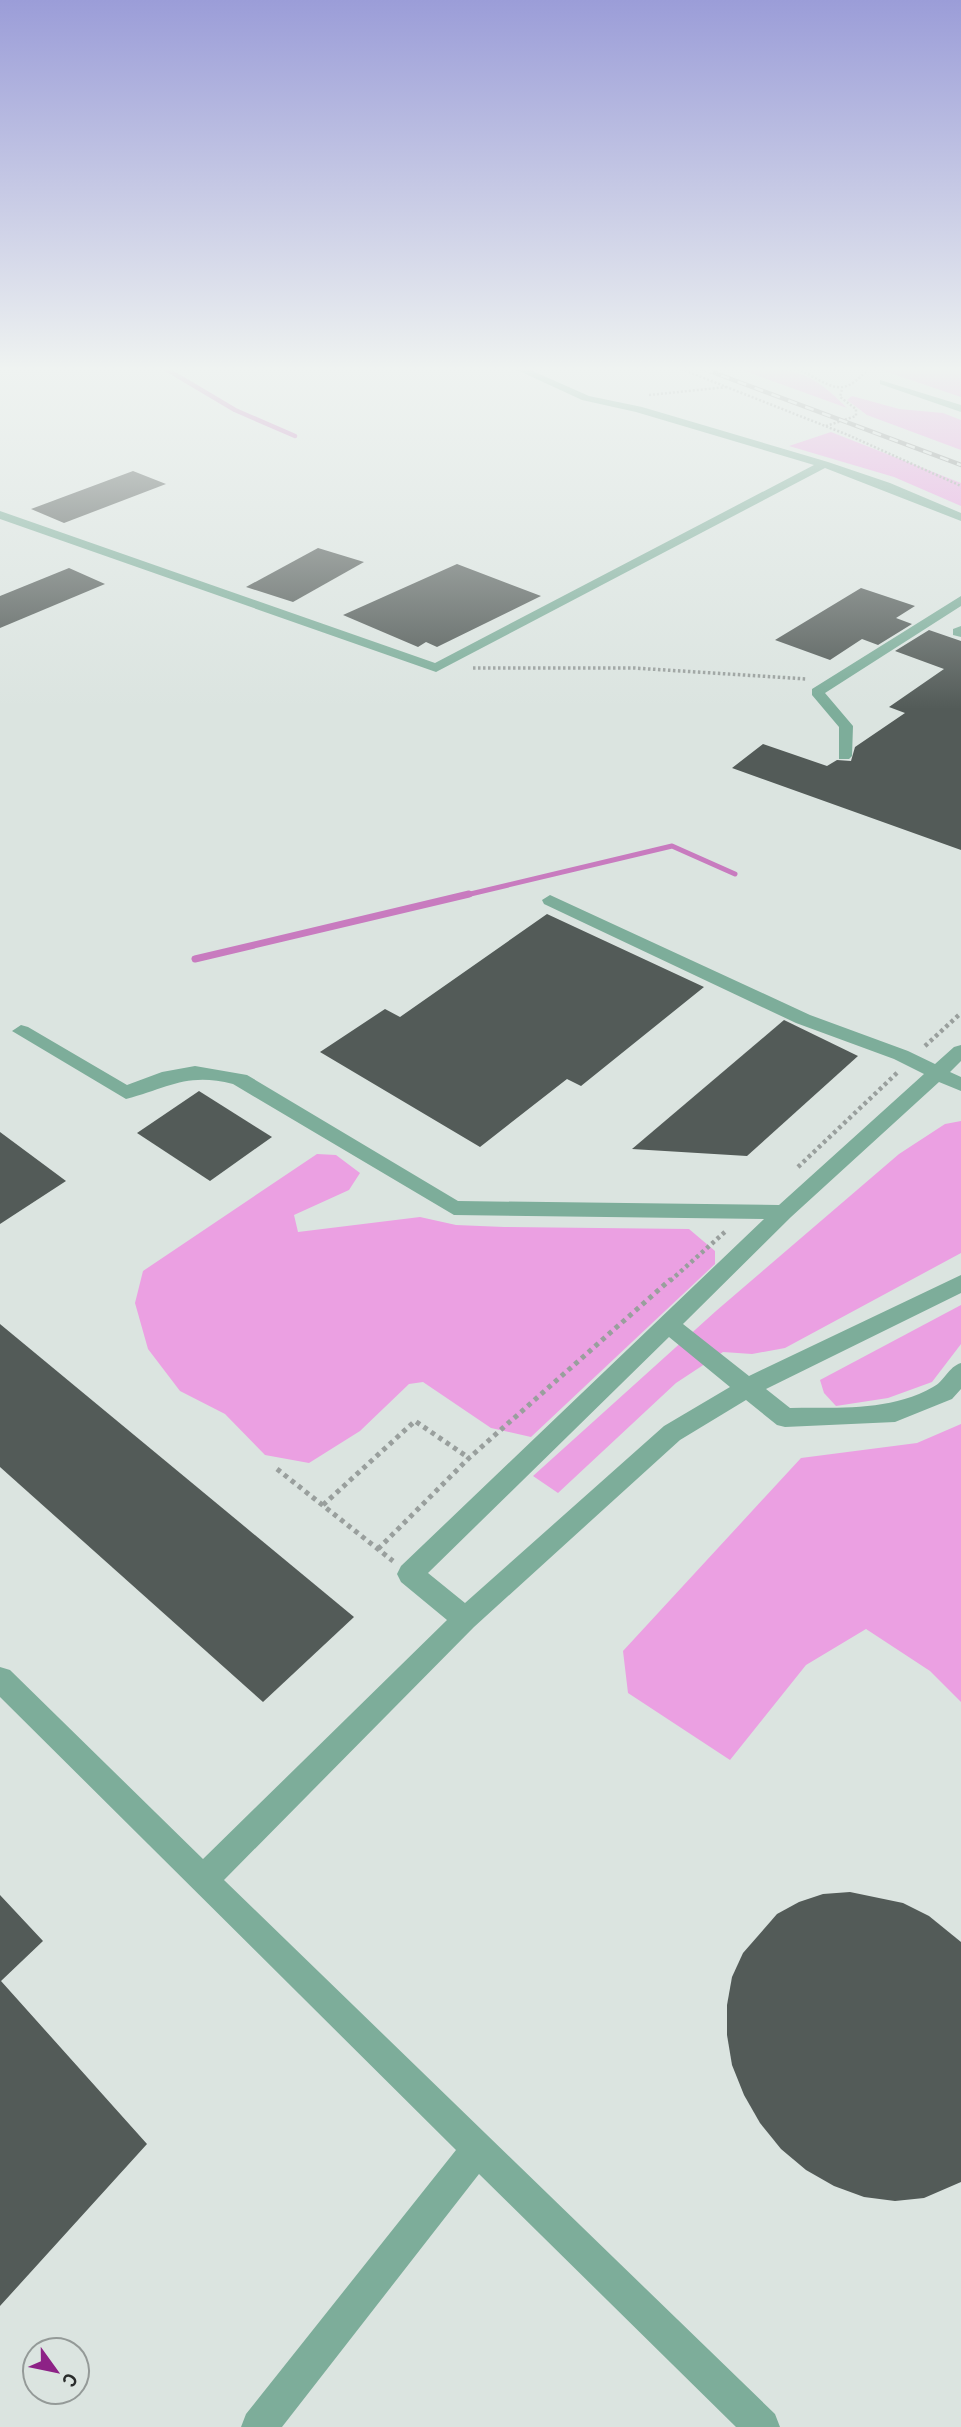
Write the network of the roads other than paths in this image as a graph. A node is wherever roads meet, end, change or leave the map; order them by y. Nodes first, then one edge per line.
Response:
1 (789, 482) edge
2 (878, 482) edge
3 (0, 515) edge
4 (961, 517) edge
5 (961, 600) edge
6 (844, 756) dead end
7 (550, 900) dead end
8 (21, 1031) dead end
9 (961, 1051) edge
10 (938, 1073) junction
11 (961, 1085) edge
12 (785, 1212) junction
13 (961, 1283) edge
14 (668, 1324) junction
15 (961, 1373) edge
16 (747, 1388) junction
17 (465, 1619) junction
18 (0, 1679) edge
19 (204, 1880) junction
20 (478, 2149) junction
21 (259, 2427) edge
22 (762, 2427) edge

1 - 3 street
2 - 4 street
5 - 6 street
7 - 10 street
8 - 12 street
9 - 10 street
10 - 11 street
10 - 12 street
12 - 14 street
13 - 16 street
14 - 16 street
14 - 17 street
15 - 16 street
16 - 17 street
17 - 19 street
18 - 19 street
19 - 20 street
20 - 21 street
20 - 22 street

